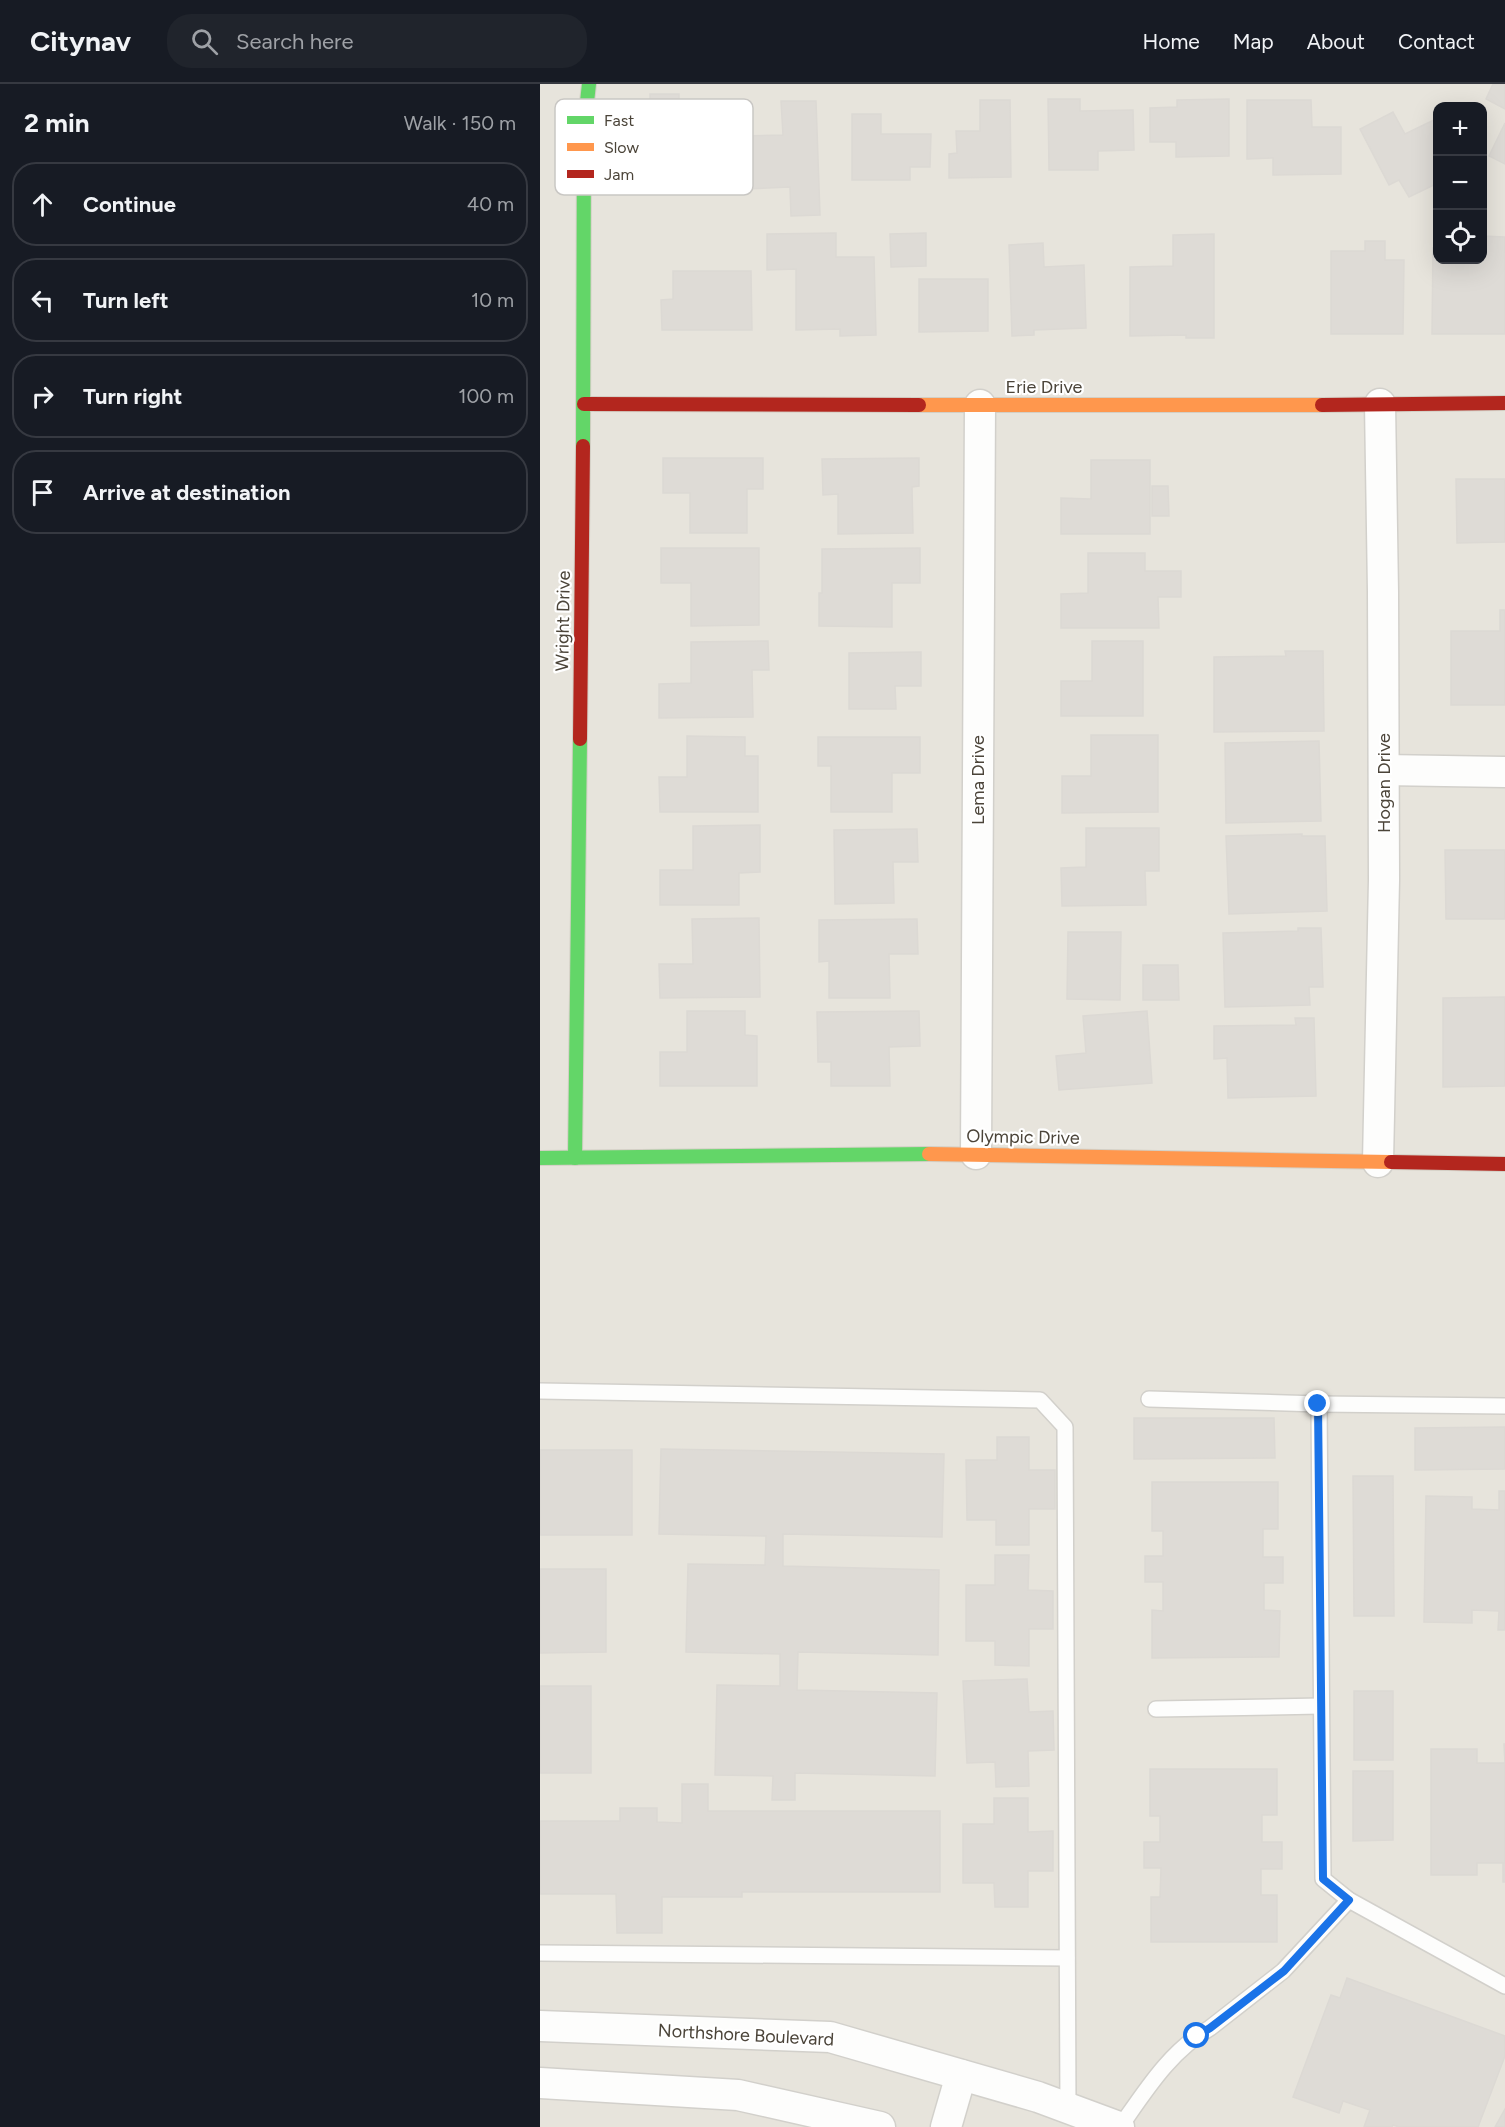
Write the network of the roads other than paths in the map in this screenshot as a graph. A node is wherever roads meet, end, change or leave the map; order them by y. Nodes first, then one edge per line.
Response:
1 (589, 84) edge
2 (587, 99) edge
3 (584, 195) edge
4 (1505, 403) edge
5 (584, 404) junction
6 (1380, 404) junction
7 (980, 405) junction
8 (1384, 770) junction
9 (1505, 772) edge
10 (976, 1154) junction
11 (540, 1158) edge
12 (575, 1158) junction
13 (1378, 1162) junction
14 (1505, 1164) edge
15 (540, 1391) edge
16 (1149, 1399) dead end
17 (1318, 1404) junction
18 (1505, 1406) edge
19 (1321, 1706) junction
20 (1156, 1709) dead end
21 (1349, 1900) junction
22 (540, 1953) edge
23 (1067, 1958) junction
24 (1505, 1986) edge
25 (540, 2026) edge
26 (962, 2075) junction
27 (540, 2083) edge
28 (1068, 2108) junction
29 (880, 2127) edge
30 (946, 2127) edge
31 (1120, 2127) edge

1 - 2 street, Wright Drive
3 - 5 street, Wright Drive
4 - 6 street, Erie Drive
5 - 7 street, Erie Drive
5 - 12 street, Wright Drive
6 - 7 street, Erie Drive
6 - 8 street, Hogan Drive
7 - 10 street, Lema Drive
8 - 9 street
8 - 13 street, Hogan Drive
10 - 12 street, Olympic Drive
10 - 13 street, Olympic Drive
11 - 12 street, Olympic Drive
13 - 14 street, Olympic Drive
15 - 23 lane
16 - 17 lane
17 - 18 lane
17 - 19 lane
19 - 20 lane
19 - 21 lane
21 - 24 lane
21 - 31 lane
22 - 23 lane
23 - 28 lane
25 - 26 street, Northshore Boulevard
26 - 28 street, Northshore Boulevard
26 - 30 street
27 - 29 street
28 - 31 street, Northshore Boulevard

